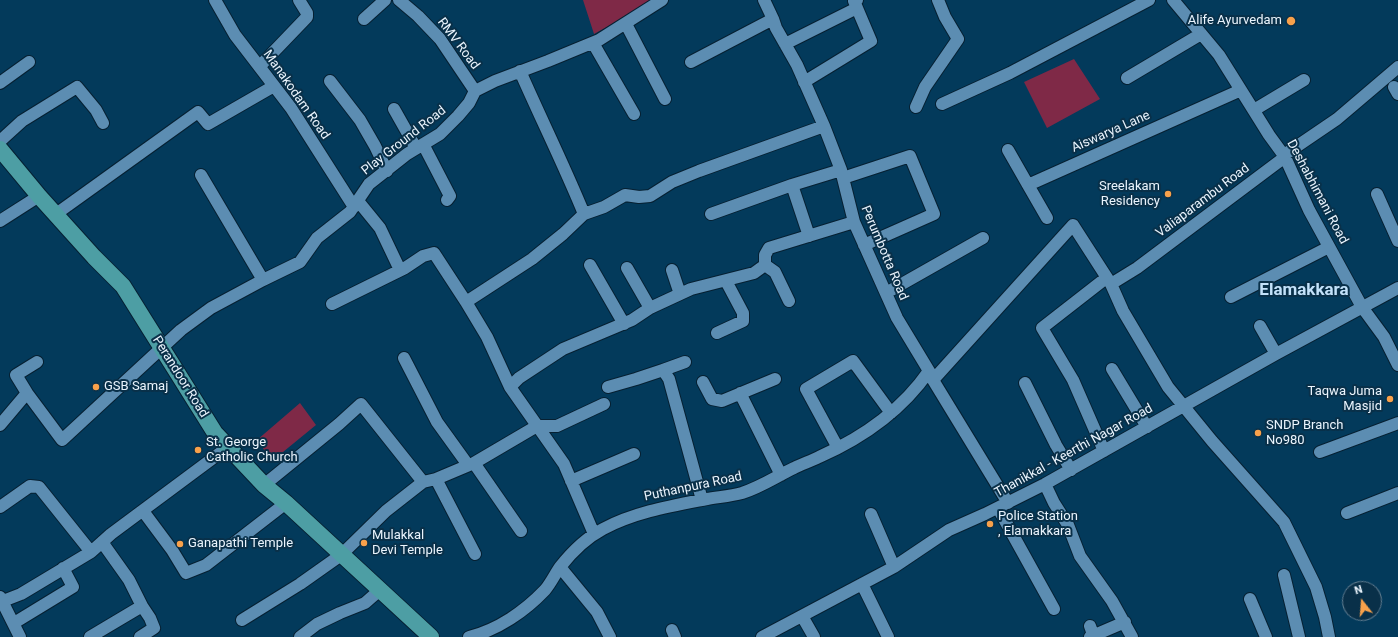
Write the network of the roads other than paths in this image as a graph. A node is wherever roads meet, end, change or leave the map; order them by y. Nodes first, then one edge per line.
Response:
1 (215, 0) edge
2 (299, 0) edge
3 (385, 0) edge
4 (399, 0) edge
5 (662, 0) edge
6 (764, 0) edge
7 (938, 0) edge
8 (1149, 0) edge
9 (1179, 2) edge
10 (857, 4) edge
11 (364, 19) dead end
12 (773, 19) junction
13 (626, 24) junction
14 (1201, 34) junction
15 (593, 43) junction
16 (785, 44) junction
17 (29, 62) dead end
18 (691, 62) dead end
19 (260, 66) junction
20 (1398, 67) edge
21 (520, 71) junction
22 (1127, 78) dead end
23 (1304, 80) dead end
24 (330, 81) dead end
25 (804, 82) junction
26 (0, 84) edge
27 (274, 86) junction
28 (1241, 90) junction
29 (475, 91) junction
30 (665, 99) dead end
31 (942, 104) dead end
32 (916, 107) dead end
33 (394, 109) dead end
34 (1254, 110) junction
35 (634, 114) dead end
36 (103, 123) dead end
37 (824, 126) junction
38 (0, 141) edge
39 (419, 146) junction
40 (0, 148) edge
41 (1008, 150) dead end
42 (1285, 157) junction
43 (387, 170) junction
44 (842, 174) junction
45 (201, 175) dead end
46 (792, 185) junction
47 (1028, 185) junction
48 (1377, 194) dead end
49 (39, 196) junction
50 (447, 200) dead end
51 (356, 204) junction
52 (56, 214) junction
53 (584, 214) junction
54 (711, 214) dead end
55 (1047, 218) dead end
56 (0, 222) edge
57 (854, 222) junction
58 (809, 236) junction
59 (983, 238) dead end
60 (1398, 241) edge
61 (864, 245) junction
62 (1329, 247) junction
63 (590, 265) dead end
64 (765, 265) junction
65 (626, 268) dead end
66 (400, 270) junction
67 (672, 270) dead end
68 (263, 280) junction
69 (726, 281) junction
70 (1106, 283) junction
71 (1398, 288) edge
72 (886, 293) junction
73 (680, 294) junction
74 (1231, 297) dead end
75 (789, 301) dead end
76 (466, 302) junction
77 (332, 304) dead end
78 (1362, 307) junction
79 (650, 308) junction
80 (624, 324) junction
81 (1260, 326) dead end
82 (717, 333) dead end
83 (162, 348) junction
84 (1276, 354) junction
85 (404, 358) dead end
86 (37, 362) dead end
87 (685, 362) dead end
88 (1398, 365) edge
89 (1112, 369) dead end
90 (663, 370) junction
91 (931, 376) junction
92 (775, 379) dead end
93 (703, 382) dead end
94 (1025, 383) dead end
95 (510, 387) junction
96 (608, 387) dead end
97 (28, 392) junction
98 (740, 393) junction
99 (604, 404) dead end
100 (1184, 406) junction
101 (891, 413) junction
102 (1398, 423) edge
103 (0, 425) edge
104 (536, 426) junction
105 (1147, 427) junction
106 (228, 447) junction
107 (838, 448) junction
108 (1104, 451) junction
109 (1320, 452) dead end
110 (634, 454) dead end
111 (471, 464) junction
112 (1070, 470) junction
113 (781, 475) junction
114 (436, 479) junction
115 (571, 480) junction
116 (424, 482) junction
117 (1045, 484) junction
118 (264, 485) junction
119 (1398, 493) edge
120 (702, 500) junction
121 (286, 503) junction
122 (1003, 506) junction
123 (0, 507) edge
124 (143, 511) junction
125 (1347, 513) dead end
126 (871, 514) dead end
127 (521, 531) dead end
128 (594, 534) junction
129 (102, 542) junction
130 (91, 552) junction
131 (475, 554) dead end
132 (341, 555) junction
133 (560, 567) junction
134 (894, 567) junction
135 (63, 568) junction
136 (1284, 575) dead end
137 (862, 584) junction
138 (381, 589) junction
139 (1, 599) edge
140 (1250, 599) dead end
141 (142, 606) junction
142 (1054, 609) dead end
143 (802, 616) junction
144 (242, 620) dead end
145 (1125, 622) junction
146 (14, 623) junction
147 (1092, 634) edge
148 (20, 637) edge
149 (90, 637) edge
150 (140, 637) edge
151 (300, 637) edge
152 (431, 637) edge
153 (469, 637) edge
154 (610, 637) edge
155 (762, 637) edge
156 (814, 637) edge
157 (888, 637) edge
158 (1132, 637) edge
159 (1266, 637) edge
160 (1299, 637) edge
161 (1329, 637) edge

1 - 19 street, Manakodam Road
2 - 19 street
3 - 11 street
4 - 29 street, RMV Road
5 - 13 street
6 - 12 street, Perumbotta Road
7 - 32 street
8 - 31 street
9 - 14 street, Deshabhimani Road
10 - 16 street
10 - 25 street
12 - 16 street, Perumbotta Road
12 - 18 street
13 - 15 street
13 - 30 street
14 - 22 street
14 - 28 street, Deshabhimani Road
15 - 21 street
15 - 35 street
16 - 25 street, Perumbotta Road
17 - 26 street
19 - 27 street, Manakodam Road
20 - 42 street, Valiaparambu Road
21 - 29 street
21 - 53 street
23 - 34 street
24 - 43 street
25 - 37 street, Perumbotta Road
27 - 51 street, Manakodam Road
27 - 52 street
28 - 34 street, Deshabhimani Road
28 - 47 street, Aiswarya Lane
29 - 39 street, Play Ground Road
33 - 39 street
34 - 42 street, Deshabhimani Road
36 - 38 street
37 - 44 street, Perumbotta Road
37 - 53 street
39 - 43 street, Play Ground Road
39 - 50 street
40 - 49 main road, Perandoor Road
41 - 47 street
42 - 62 street, Deshabhimani Road
42 - 70 street, Valiaparambu Road
43 - 51 street, Play Ground Road
44 - 46 street
44 - 57 street, Perumbotta Road
44 - 61 street
45 - 68 street
46 - 54 street
46 - 58 street
47 - 55 street
48 - 60 street
49 - 52 main road, Perandoor Road
49 - 56 street
51 - 66 street, Manakodam Road
51 - 68 street, Play Ground Road
52 - 83 main road, Perandoor Road
53 - 76 street
57 - 58 street
57 - 61 street, Perumbotta Road
58 - 64 street
59 - 72 street
61 - 72 street, Perumbotta Road
62 - 74 street
62 - 78 street, Deshabhimani Road
63 - 80 street
64 - 69 street
64 - 75 street
65 - 79 street
66 - 76 street
66 - 77 street
67 - 73 street
68 - 83 street, Play Ground Road
69 - 73 street
69 - 82 street
70 - 91 street, Puthanpura Road
70 - 100 street
70 - 108 street, Valiaparambu Road
71 - 78 street, Thanikkal - Keerthi Nagar Road
72 - 91 street, Perumbotta Road
73 - 79 street
76 - 95 street
78 - 84 street, Thanikkal - Keerthi Nagar Road
78 - 88 street, Deshabhimani Road
79 - 80 street
80 - 95 street
81 - 84 street
83 - 97 street, Play Ground Road
83 - 106 main road, Perandoor Road
84 - 100 street, Thanikkal - Keerthi Nagar Road
85 - 111 street
86 - 97 street
87 - 90 street
89 - 105 street
90 - 96 street
90 - 120 street
91 - 101 street, Puthanpura Road
91 - 122 street, Perumbotta Road
92 - 98 street
93 - 98 street
94 - 112 street
95 - 104 street
97 - 103 street
98 - 113 street
99 - 104 street
100 - 105 street, Thanikkal - Keerthi Nagar Road
100 - 161 street
101 - 107 street, Puthanpura Road
101 - 107 street
102 - 109 street
104 - 111 street
104 - 115 street
105 - 108 street, Thanikkal - Keerthi Nagar Road
106 - 118 main road, Perandoor Road
106 - 124 street
107 - 113 street, Puthanpura Road
108 - 112 street, Thanikkal - Keerthi Nagar Road
110 - 115 street
111 - 114 street
111 - 127 street
112 - 117 street, Thanikkal - Keerthi Nagar Road
113 - 120 street, Puthanpura Road
114 - 116 street
114 - 131 street
115 - 128 street
116 - 118 street
116 - 132 street
117 - 122 street, Thanikkal - Keerthi Nagar Road
117 - 145 street
118 - 121 main road, Perandoor Road
119 - 125 street
120 - 128 street, Puthanpura Road
121 - 124 street
121 - 132 main road, Perandoor Road
122 - 134 street, Thanikkal - Keerthi Nagar Road
122 - 142 street, Perumbotta Road
123 - 130 street
124 - 129 street
126 - 134 street
128 - 133 street, Puthanpura Road
129 - 130 street
129 - 141 street
130 - 135 street
132 - 138 main road, Perandoor Road
132 - 144 street
133 - 153 street, Puthanpura Road
133 - 154 street
134 - 137 street, Thanikkal - Keerthi Nagar Road
135 - 139 street
135 - 146 street
136 - 160 street
137 - 143 street, Thanikkal - Keerthi Nagar Road
137 - 157 street
138 - 151 street
138 - 152 main road, Perandoor Road
139 - 146 street
140 - 159 street
141 - 149 street
141 - 150 street
143 - 155 street, Thanikkal - Keerthi Nagar Road
143 - 156 street
145 - 147 street
145 - 158 street
146 - 148 street

